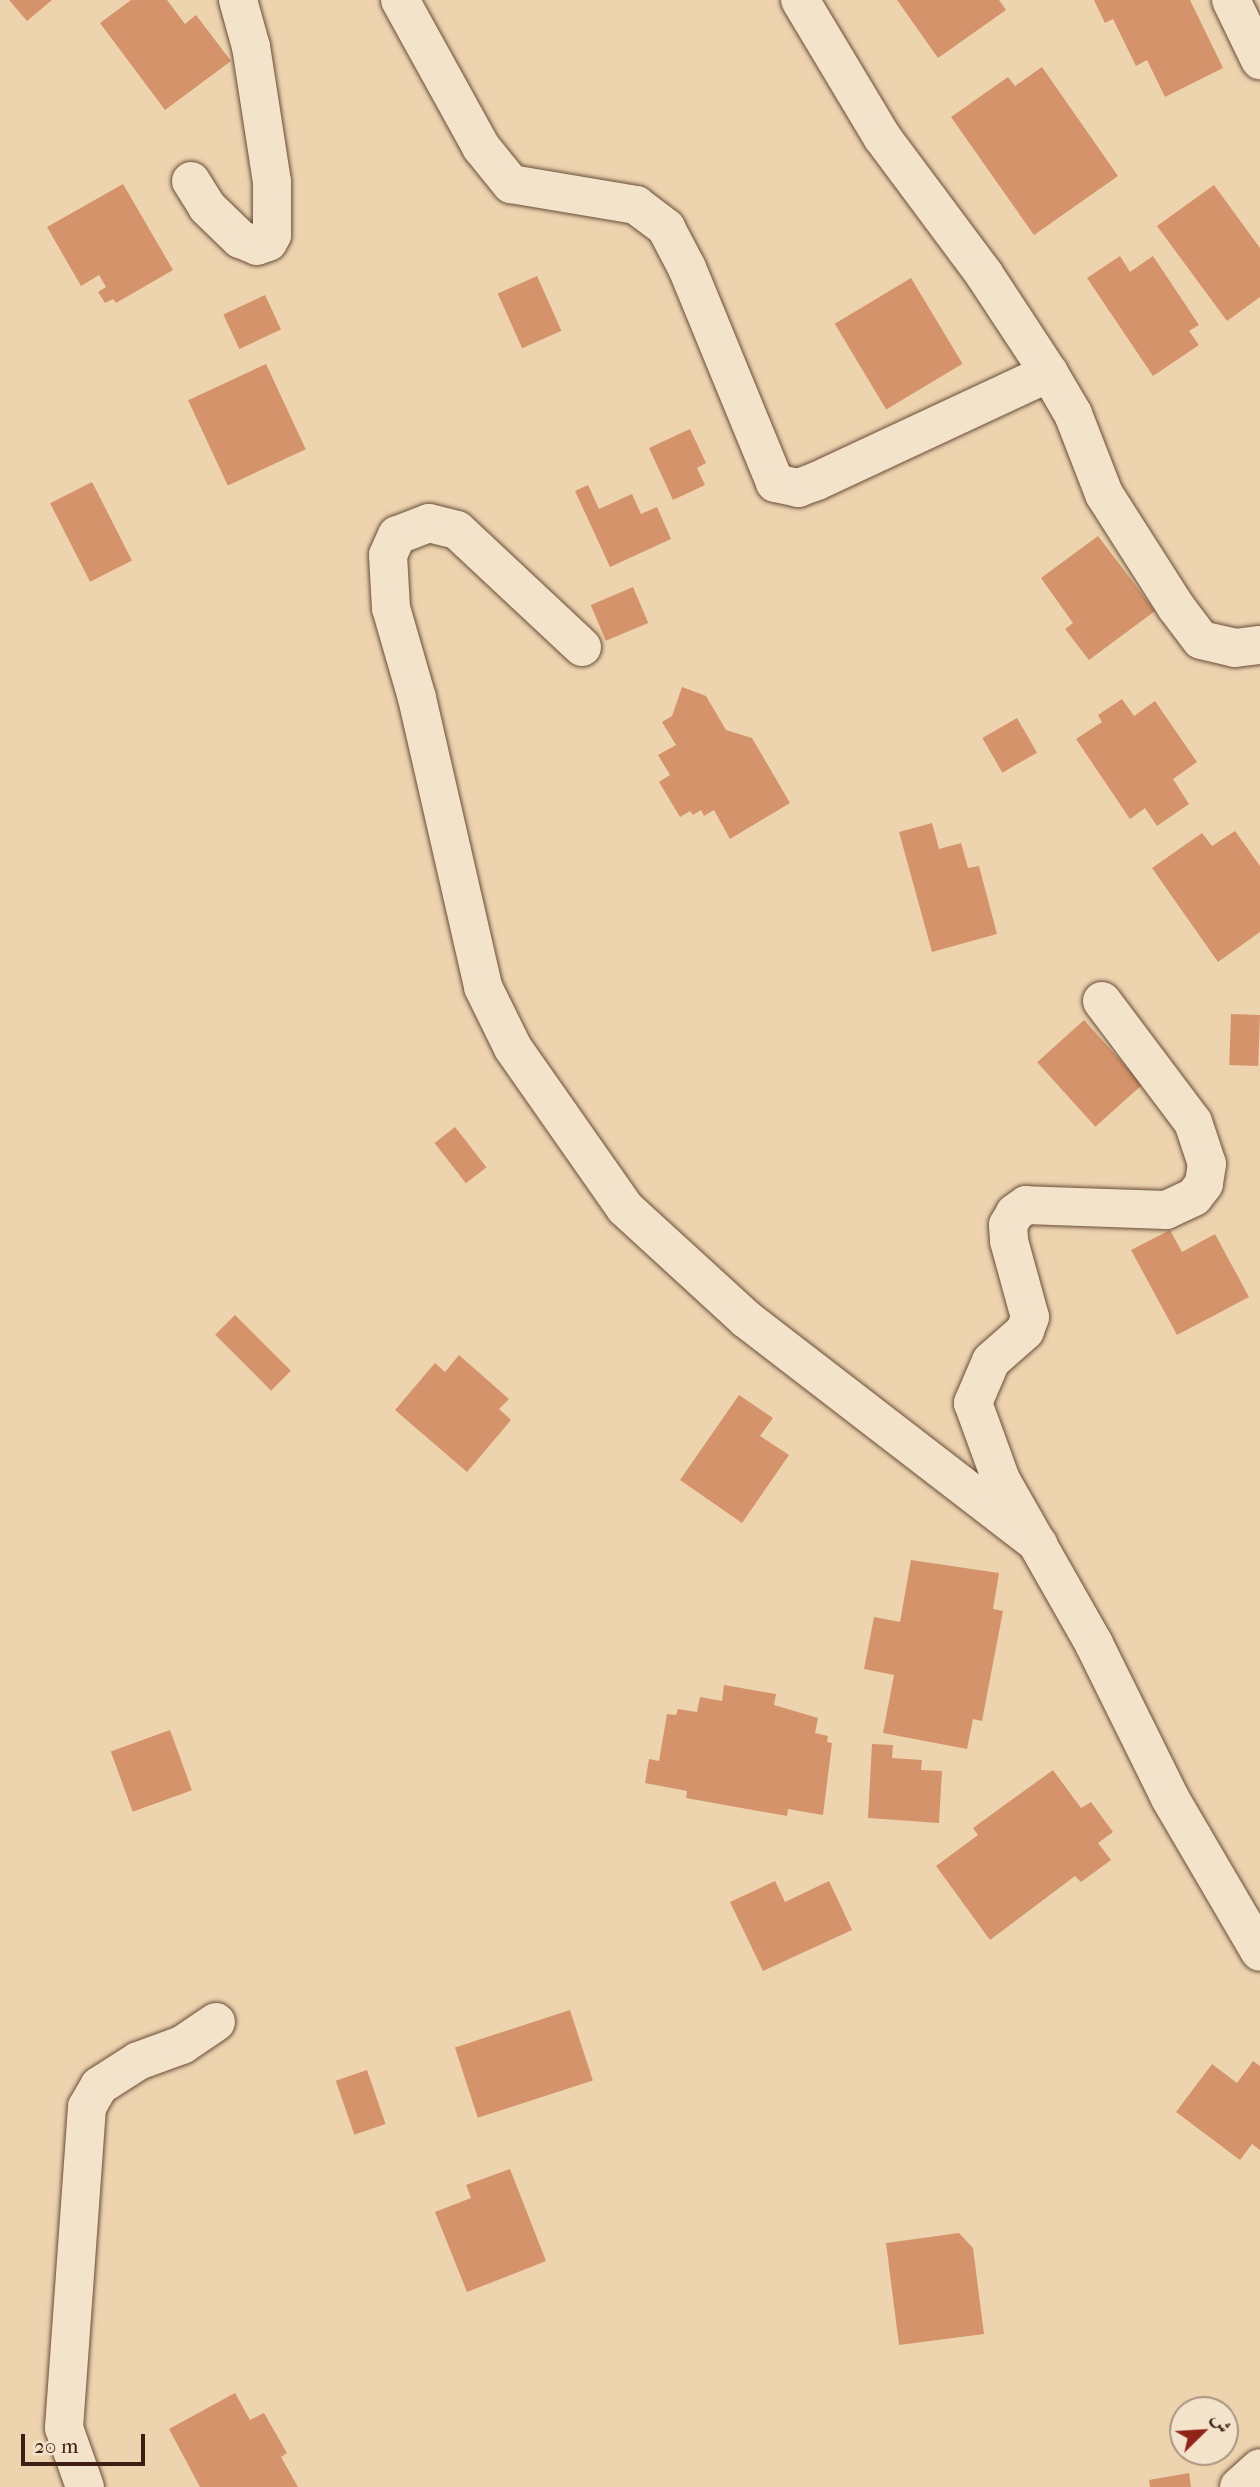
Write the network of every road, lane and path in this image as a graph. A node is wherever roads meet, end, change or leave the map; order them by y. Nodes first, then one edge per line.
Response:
1 (238, 0) edge
2 (400, 0) edge
3 (800, 0) edge
4 (1231, 0) edge
5 (1260, 60) edge
6 (191, 181) dead end
7 (1049, 373) junction
8 (1260, 645) edge
9 (582, 647) dead end
10 (1102, 1001) dead end
11 (1038, 1544) junction
12 (1260, 1952) edge
13 (216, 2022) dead end
14 (1260, 2468) edge
15 (85, 2487) edge
16 (1239, 2487) edge

1 - 6 street
2 - 7 street
3 - 7 street
4 - 5 street
7 - 8 street
9 - 11 street
10 - 11 street
11 - 12 street
13 - 15 street
14 - 16 street

